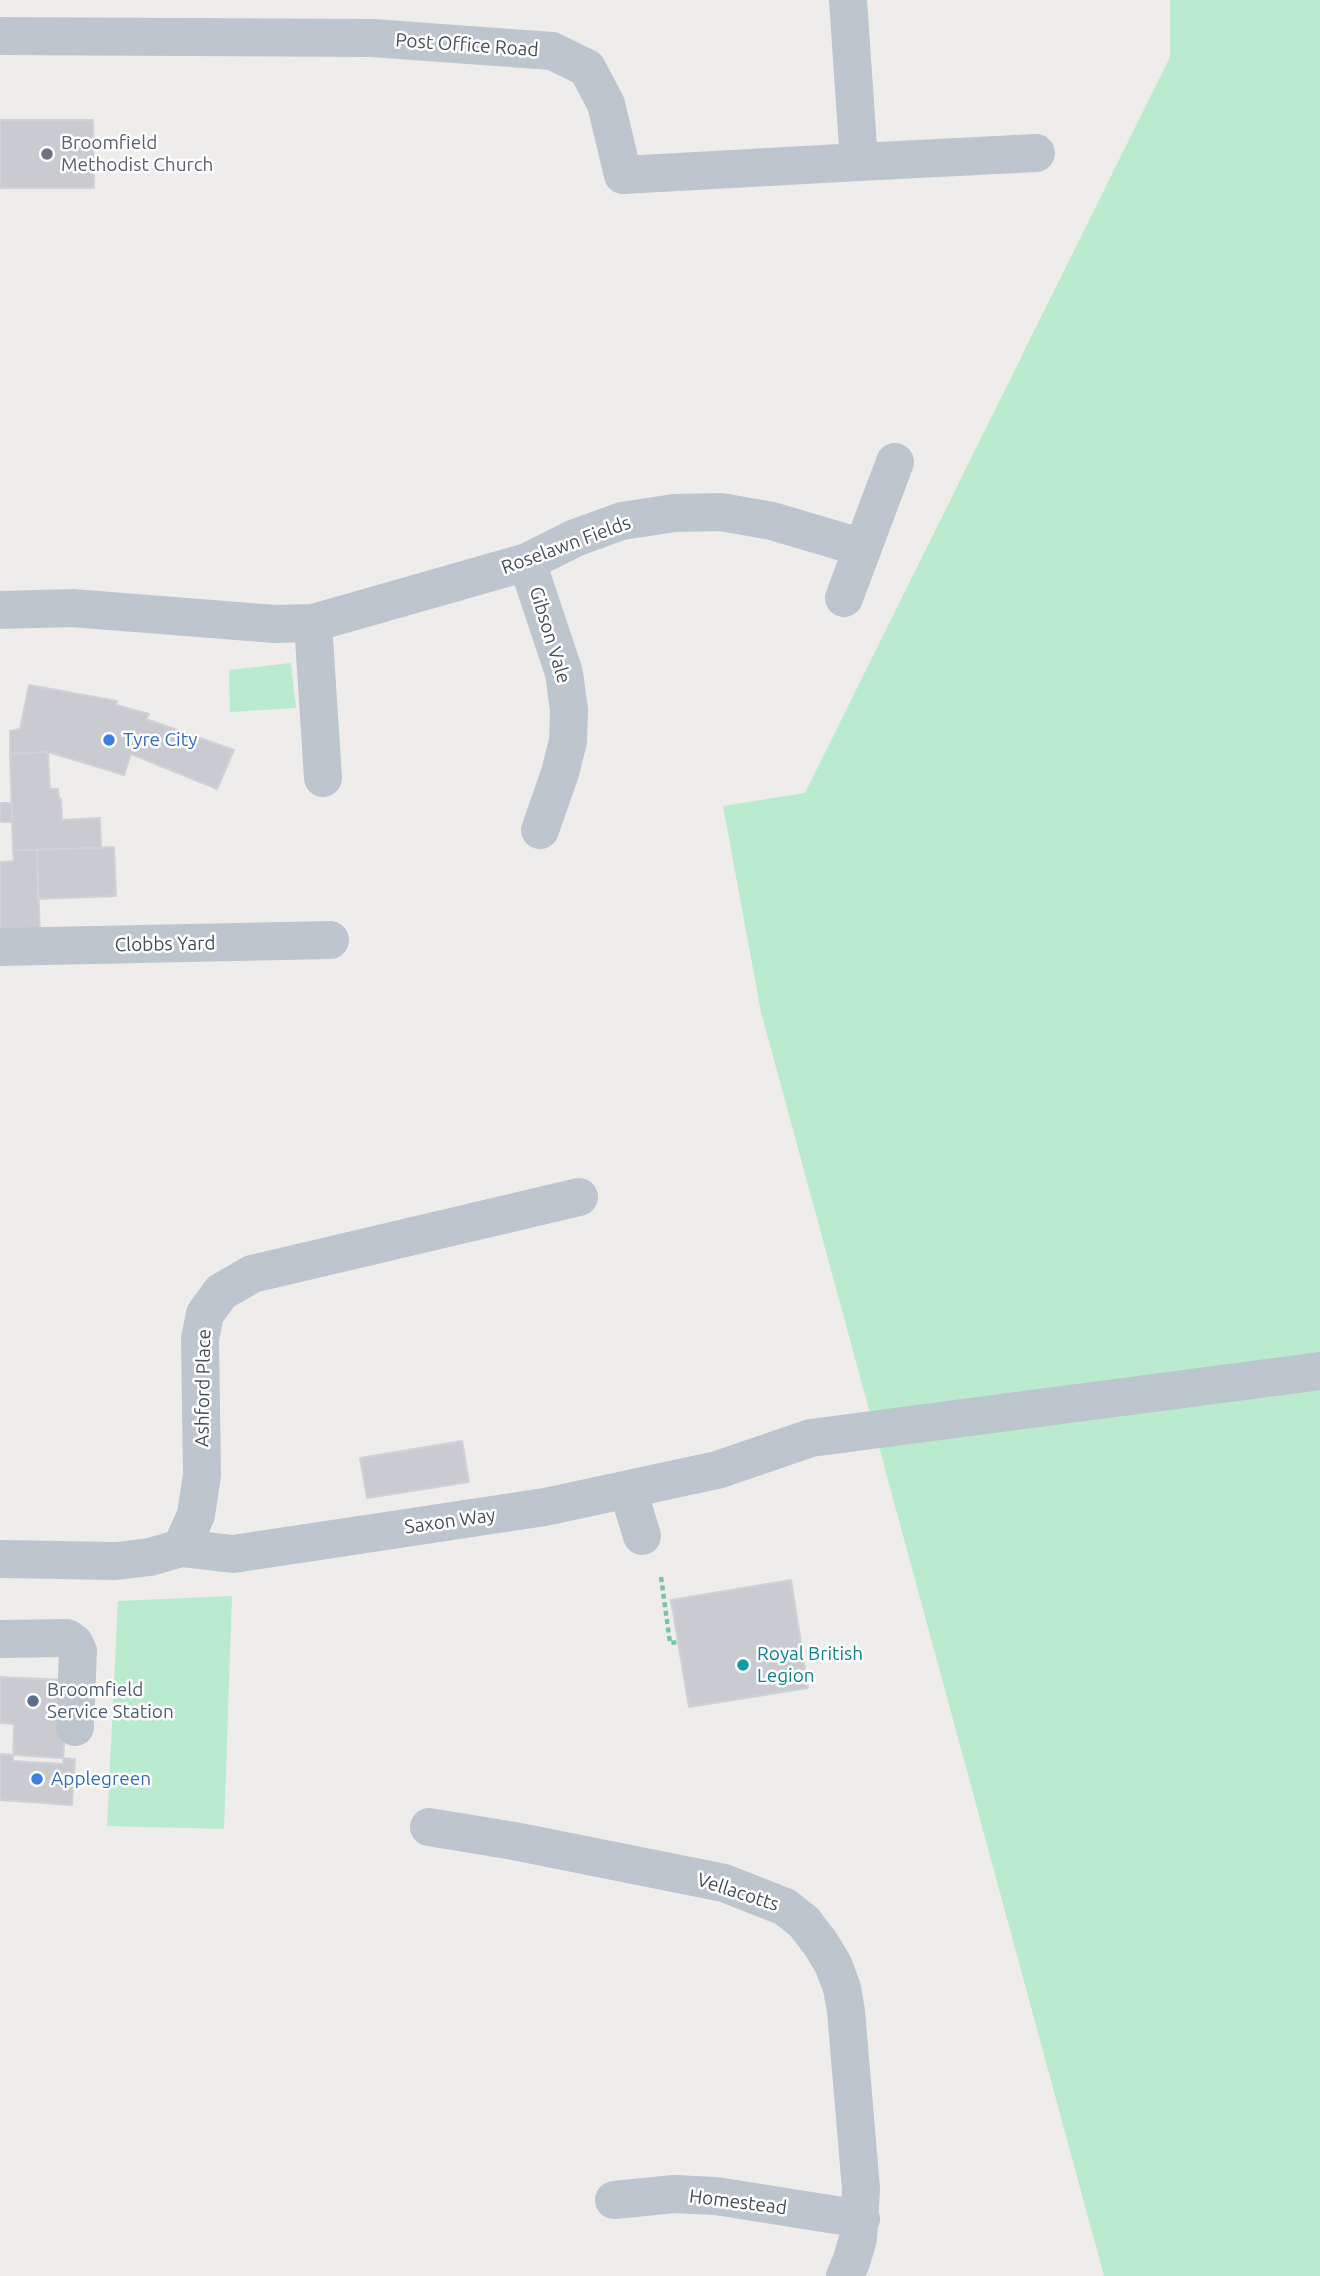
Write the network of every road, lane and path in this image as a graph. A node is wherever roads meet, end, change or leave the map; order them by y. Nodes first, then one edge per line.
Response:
1 (848, 0) edge
2 (0, 36) edge
3 (1036, 153) dead end
4 (859, 162) junction
5 (895, 462) dead end
6 (863, 548) junction
7 (527, 562) junction
8 (844, 598) dead end
9 (0, 610) edge
10 (313, 623) junction
11 (323, 778) dead end
12 (540, 830) dead end
13 (330, 940) dead end
14 (0, 947) edge
15 (579, 1197) dead end
16 (1320, 1371) edge
17 (628, 1490) junction
18 (642, 1536) dead end
19 (181, 1548) junction
20 (0, 1559) edge
21 (661, 1577) dead end
22 (0, 1639) edge
23 (678, 1642) dead end
24 (75, 1727) dead end
25 (429, 1827) dead end
26 (614, 2200) dead end
27 (860, 2219) junction
28 (845, 2276) edge

1 - 4 street
2 - 4 street, Post Office Road
3 - 4 street
5 - 6 street
6 - 7 street, Roselawn Fields
6 - 8 street
7 - 10 street, Roselawn Fields
7 - 12 street, Gibson Vale
9 - 10 street, Roselawn Fields
10 - 11 street
13 - 14 street, Clobbs Yard
15 - 19 street, Ashford Place
16 - 17 street, Saxon Way
17 - 18 street
17 - 19 street, Saxon Way
19 - 20 street
21 - 23 path
22 - 24 street
25 - 27 street, Vellacotts
26 - 27 street, Homestead
27 - 28 street, Vellacotts

